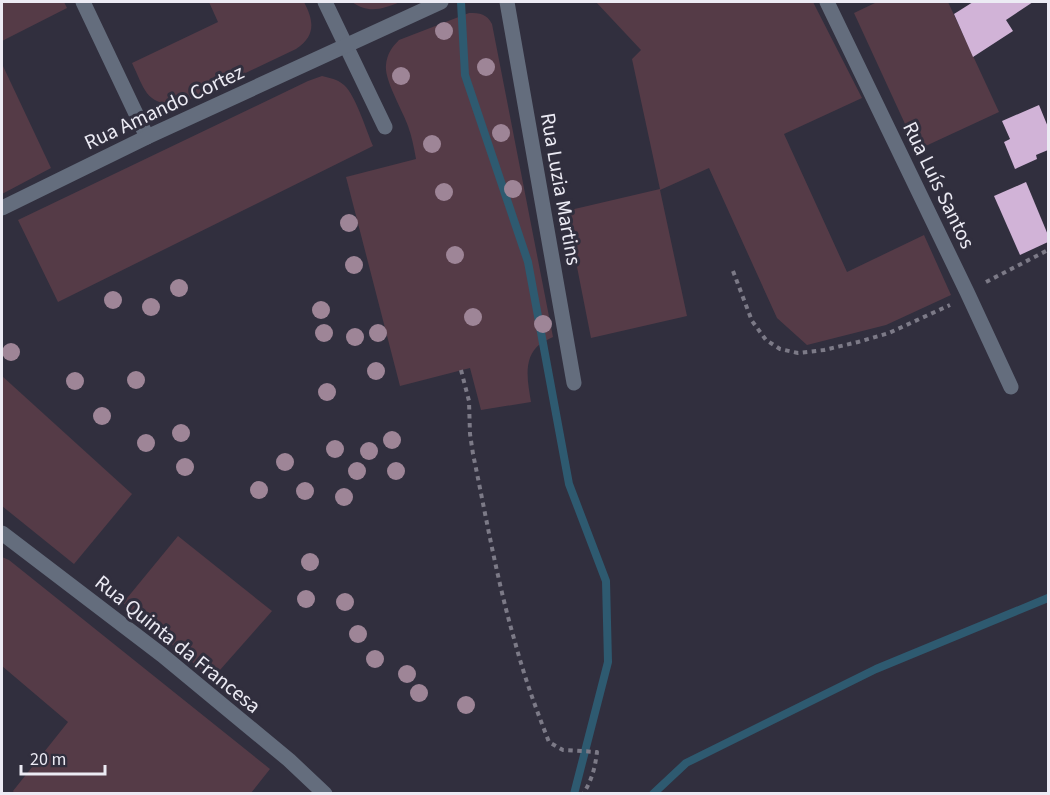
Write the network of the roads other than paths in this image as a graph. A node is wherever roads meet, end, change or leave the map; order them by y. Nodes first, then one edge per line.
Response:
1 (83, 2) edge
2 (325, 2) edge
3 (441, 2) edge
4 (507, 2) edge
5 (827, 2) edge
6 (346, 45) junction
7 (385, 127) dead end
8 (147, 138) junction
9 (2, 208) edge
10 (574, 383) dead end
11 (1011, 387) dead end
12 (2, 533) edge
13 (325, 794) edge

1 - 8 street
2 - 6 street
3 - 6 street, Rua Amando Cortez
4 - 10 street, Rua Luzia Martins
5 - 11 street, Rua Luís Santos
6 - 7 street
6 - 8 street, Rua Amando Cortez
8 - 9 street, Rua Amando Cortez
12 - 13 street, Rua Quinta da Francesa

